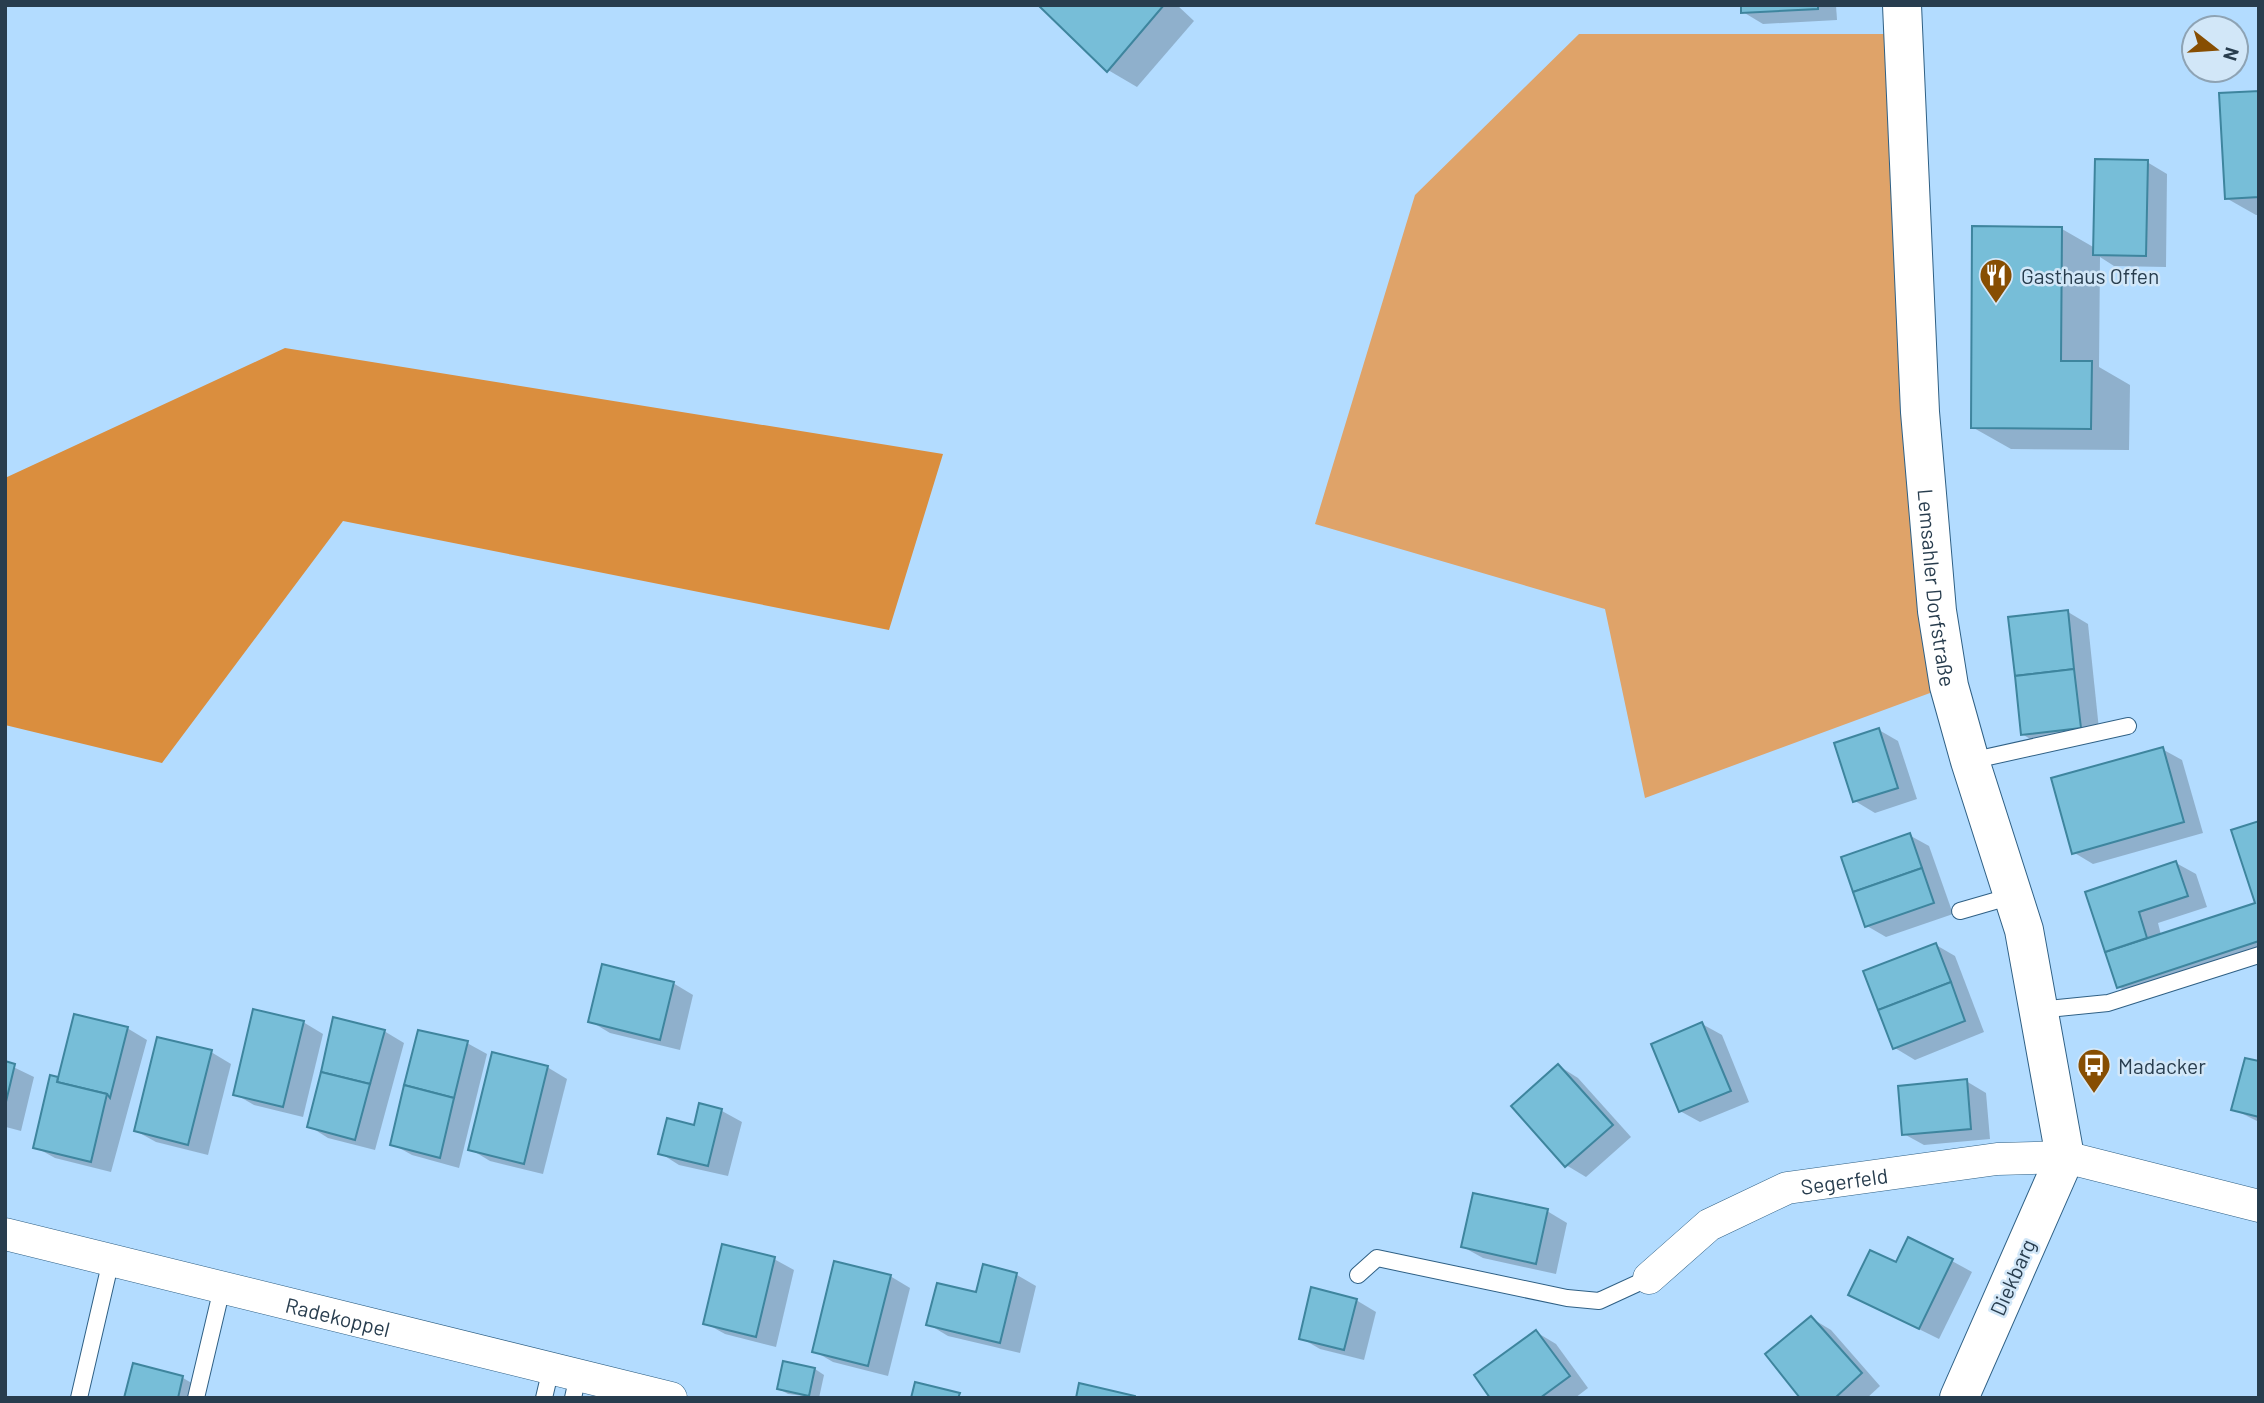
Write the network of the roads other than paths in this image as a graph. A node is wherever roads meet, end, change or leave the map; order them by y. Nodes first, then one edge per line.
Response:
1 (1902, 5) edge
2 (2128, 726) dead end
3 (1969, 761) junction
4 (2012, 896) junction
5 (1960, 911) dead end
6 (2259, 956) edge
7 (2038, 1010) junction
8 (2066, 1157) junction
9 (2259, 1206) edge
10 (5, 1234) edge
11 (111, 1260) junction
12 (1357, 1275) dead end
13 (1649, 1278) joint
14 (222, 1288) junction
15 (561, 1385) edge
16 (79, 1398) edge
17 (196, 1398) edge
18 (671, 1398) edge
19 (1959, 1398) edge

1 - 3 street, Lemsahler Dorfstraße
2 - 3 lane
3 - 4 street, Lemsahler Dorfstraße
4 - 5 lane
4 - 7 street, Lemsahler Dorfstraße
6 - 7 lane
7 - 8 street, Lemsahler Dorfstraße
8 - 9 street
8 - 13 street, Segerfeld
8 - 19 street, Diekbarg
10 - 11 street, Radekoppel
11 - 14 street, Radekoppel
11 - 16 lane
12 - 13 lane
14 - 15 street, Radekoppel
14 - 17 lane
15 - 18 street, Radekoppel

